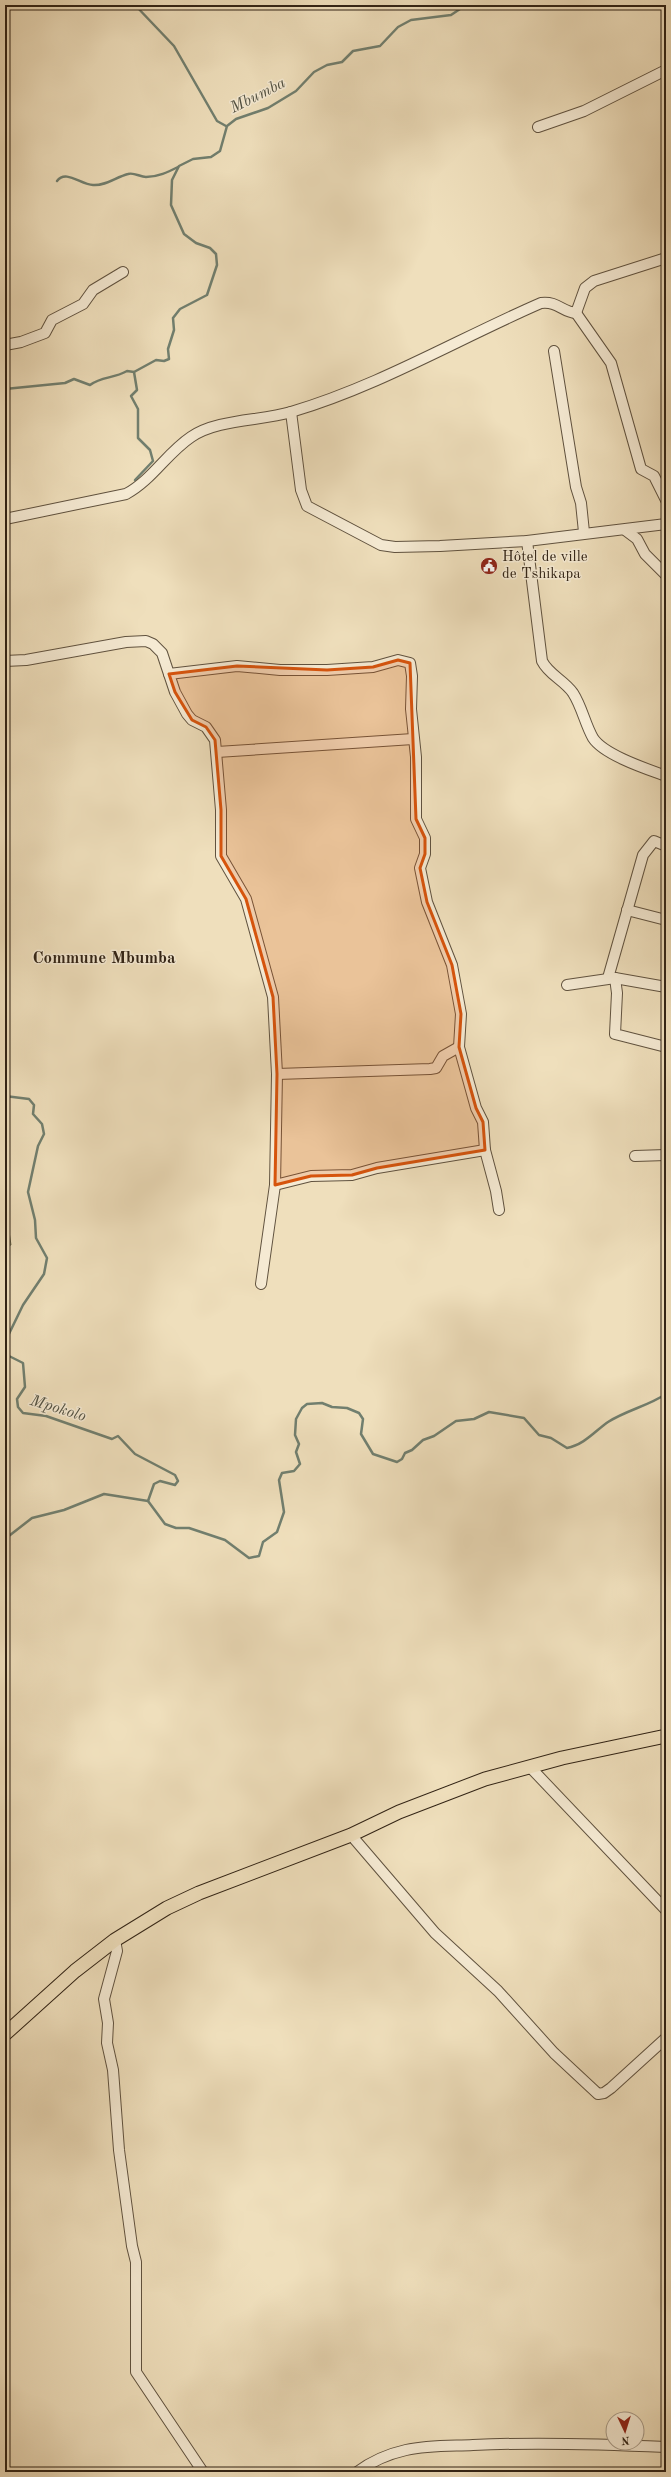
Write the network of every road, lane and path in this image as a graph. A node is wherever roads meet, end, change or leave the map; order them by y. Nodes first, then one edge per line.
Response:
1 (666, 70) edge
2 (538, 127) dead end
3 (666, 258) edge
4 (123, 272) dead end
5 (576, 313) junction
6 (5, 345) edge
7 (554, 351) dead end
8 (291, 412) junction
9 (666, 500) edge
10 (5, 519) edge
11 (666, 524) edge
12 (625, 530) junction
13 (584, 532) junction
14 (527, 540) junction
15 (666, 574) edge
16 (5, 661) edge
17 (169, 674) junction
18 (413, 739) junction
19 (218, 752) junction
20 (666, 776) edge
21 (666, 846) edge
22 (627, 910) junction
23 (666, 920) edge
24 (612, 978) junction
25 (567, 985) dead end
26 (666, 987) edge
27 (459, 1046) junction
28 (666, 1047) edge
29 (277, 1074) junction
30 (485, 1150) junction
31 (666, 1155) edge
32 (635, 1156) dead end
33 (275, 1185) junction
34 (499, 1210) dead end
35 (261, 1284) dead end
36 (666, 1736) edge
37 (530, 1766) junction
38 (351, 1835) junction
39 (666, 1910) edge
40 (115, 1940) junction
41 (5, 2034) edge
42 (666, 2038) edge
43 (666, 2447) edge
44 (203, 2472) edge
45 (357, 2472) edge

1 - 2 street
3 - 5 street
4 - 6 street
5 - 8 street
5 - 9 street
7 - 13 street
8 - 10 street
8 - 14 street
11 - 12 street
12 - 13 street
12 - 15 street
13 - 14 street
14 - 20 street
16 - 17 street
17 - 18 street
17 - 19 street
18 - 19 street
18 - 27 street
19 - 29 street
21 - 22 street
22 - 23 street
22 - 24 street
24 - 25 street
24 - 26 street
24 - 28 street
27 - 29 street
27 - 30 street
29 - 33 street
30 - 33 street
30 - 34 street
31 - 32 street
33 - 35 street
36 - 37 main road
37 - 38 main road
37 - 39 street
38 - 40 main road
38 - 42 street
40 - 41 main road
40 - 44 street
43 - 45 street

